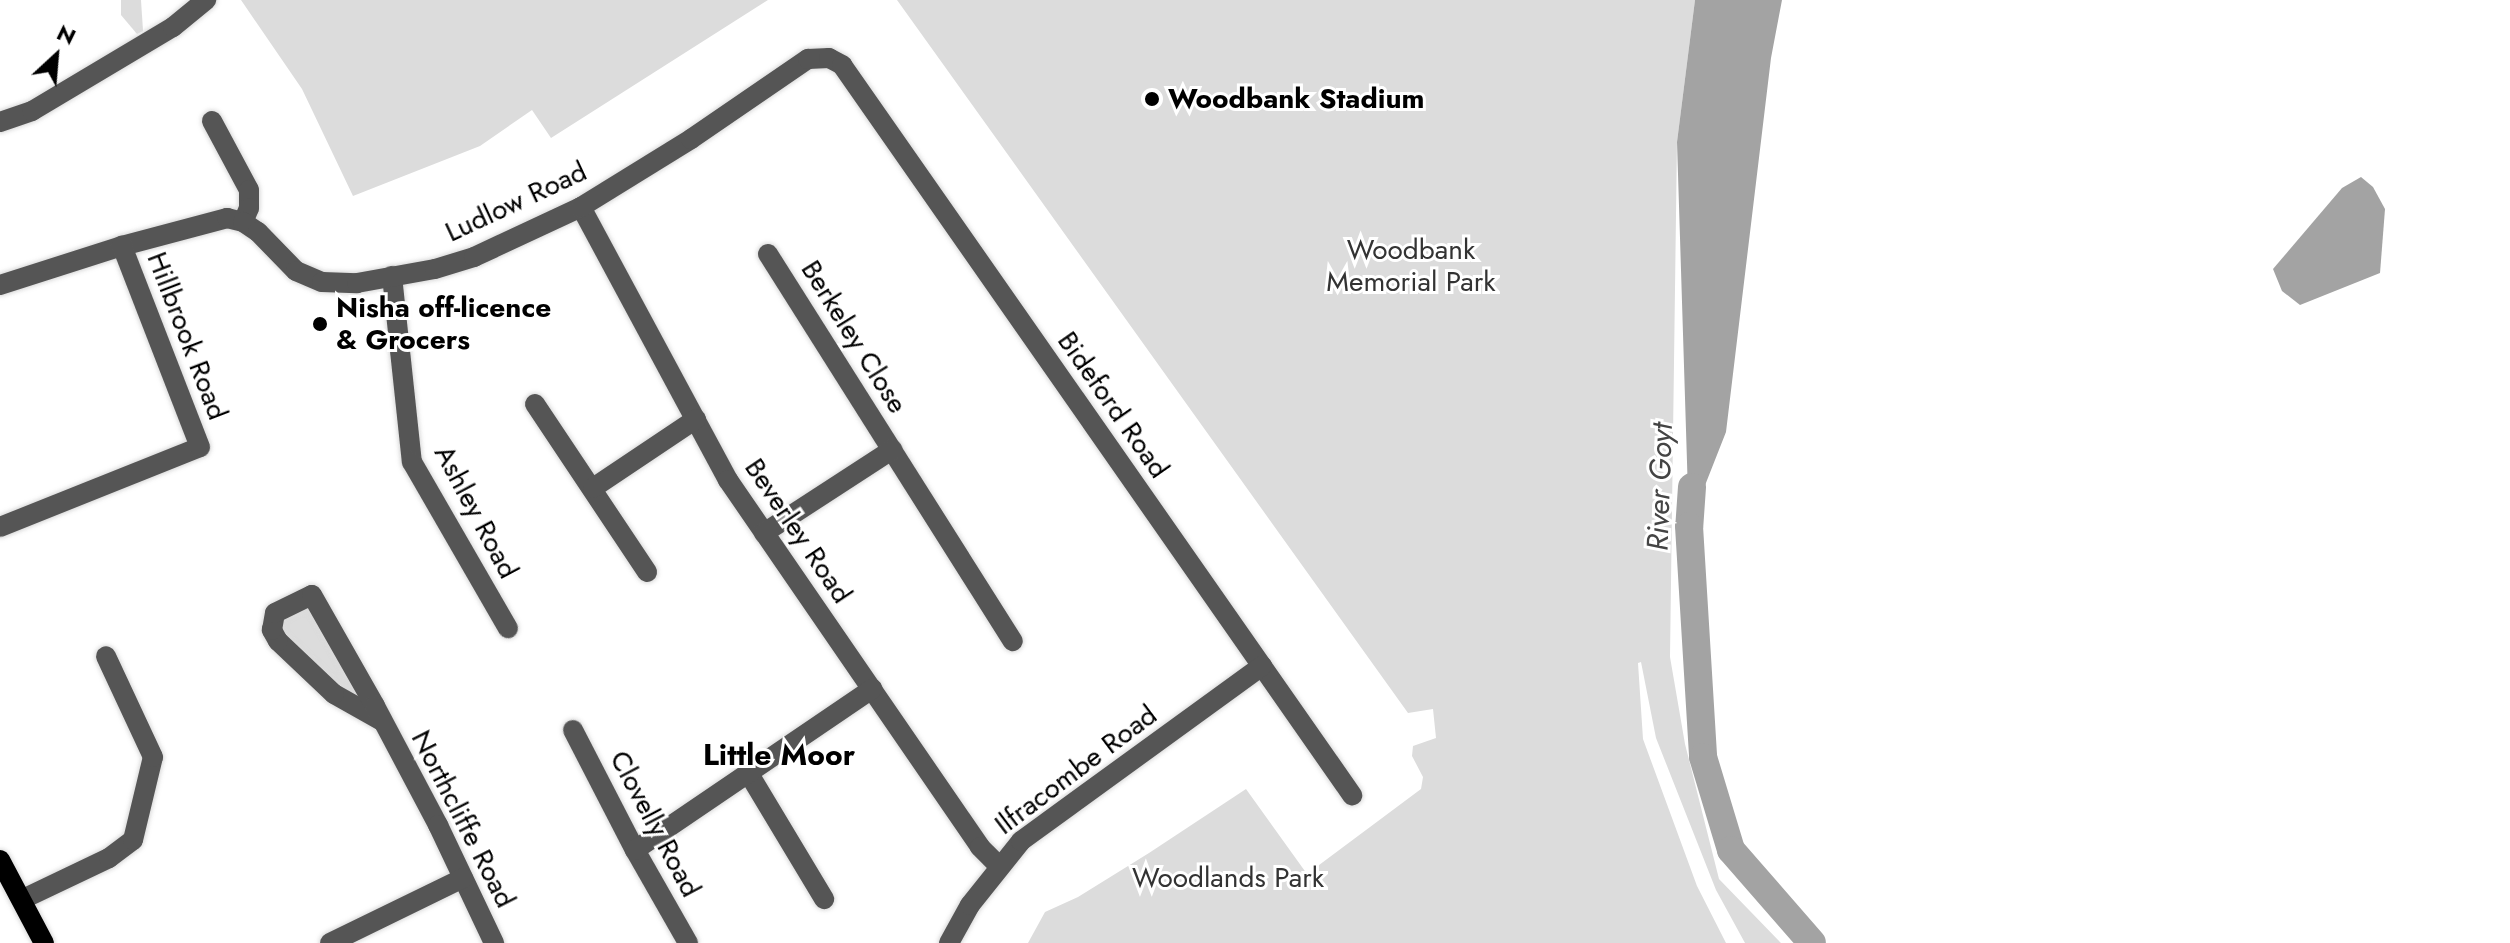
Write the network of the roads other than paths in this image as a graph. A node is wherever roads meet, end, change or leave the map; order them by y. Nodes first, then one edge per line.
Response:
1 (206, 0) edge
2 (823, 56) joint
3 (212, 121) dead end
4 (0, 122) edge
5 (581, 207) junction
6 (243, 222) junction
7 (122, 246) junction
8 (768, 254) dead end
9 (392, 276) junction
10 (0, 285) edge
11 (535, 404) dead end
12 (696, 419) junction
13 (892, 450) junction
14 (593, 488) junction
15 (0, 527) edge
16 (764, 533) junction
17 (647, 572) dead end
18 (508, 628) dead end
19 (1013, 641) dead end
20 (106, 656) dead end
21 (1262, 666) junction
22 (872, 689) junction
23 (382, 721) junction
24 (573, 730) dead end
25 (749, 774) junction
26 (1352, 795) dead end
27 (635, 850) junction
28 (0, 860) edge
29 (999, 866) junction
30 (463, 878) junction
31 (23, 899) junction
32 (824, 899) dead end
33 (44, 943) edge
34 (330, 943) edge
35 (494, 943) edge
36 (688, 943) edge
37 (949, 943) edge

1 - 4 street
2 - 5 street, Ludlow Road
2 - 21 street, Bideford Road
3 - 6 street
5 - 9 street, Ludlow Road
5 - 12 street, Beverley Road
6 - 7 street
6 - 9 street, Ludlow Road
7 - 10 street
7 - 15 street, Hillbrook Road
8 - 13 street, Berkeley Close
9 - 18 street, Ashley Road
11 - 14 street
12 - 14 street
12 - 16 street, Beverley Road
13 - 16 street, Berkeley Close
13 - 19 street, Berkeley Close
14 - 17 street
16 - 22 street, Beverley Road
20 - 31 street
21 - 26 street, Bideford Road
21 - 29 street, Ilfracombe Road
22 - 25 street
22 - 29 street, Beverley Road
23 - 23 street, Northcliffe Road
23 - 30 street, Northcliffe Road
24 - 27 street, Clovelly Road
25 - 27 street
25 - 32 street
27 - 36 street, Clovelly Road
28 - 31 main road
29 - 37 street, Ilfracombe Road
30 - 34 street
30 - 35 street, Northcliffe Road
31 - 33 main road

